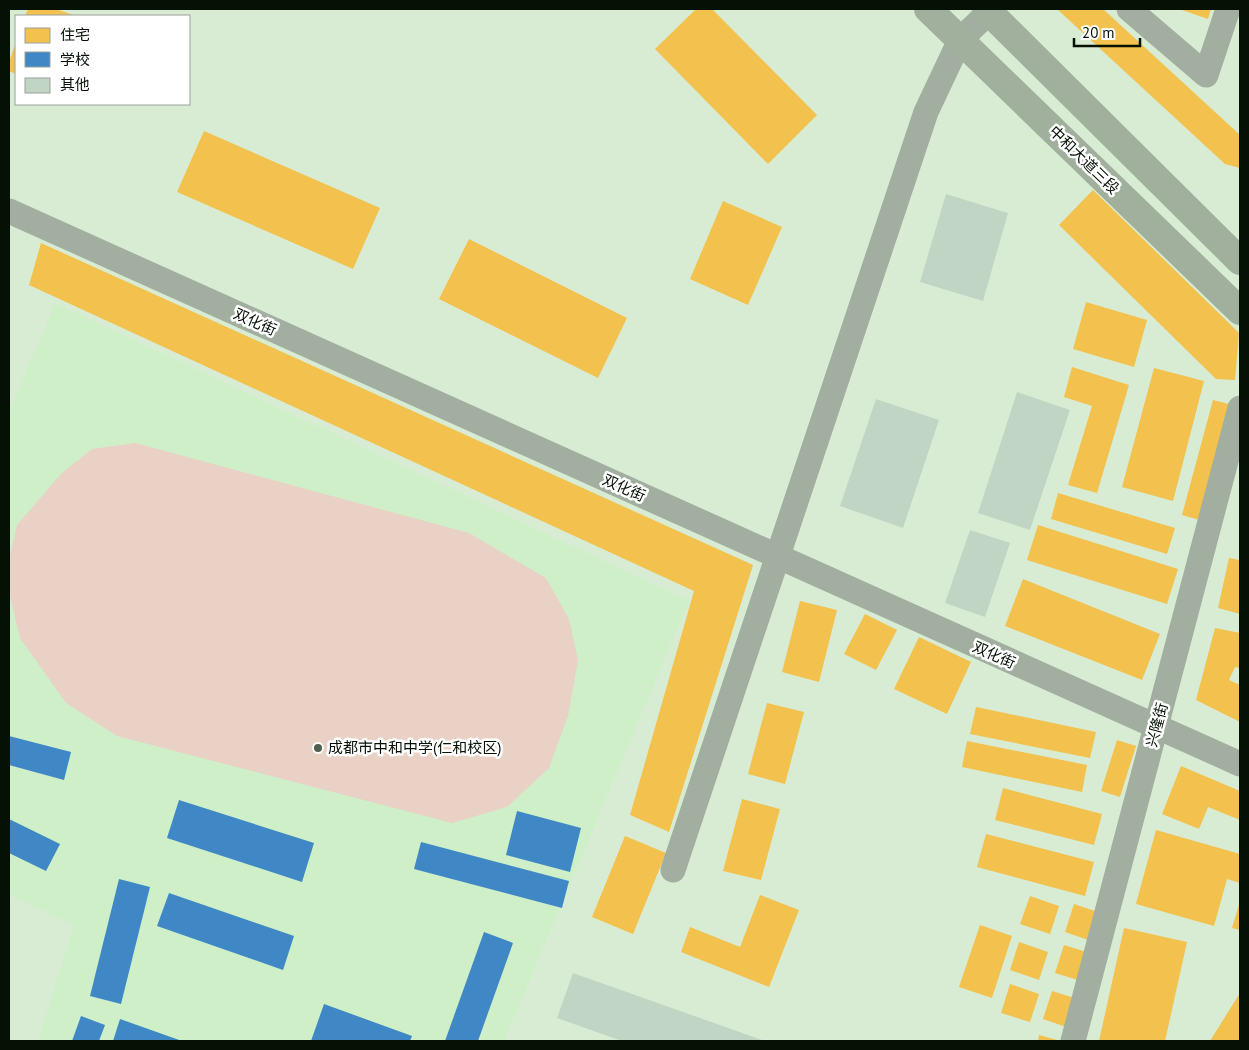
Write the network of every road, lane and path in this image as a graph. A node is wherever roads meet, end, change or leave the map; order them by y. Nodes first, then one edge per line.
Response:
1 (928, 9) edge
2 (1129, 9) edge
3 (1228, 9) edge
4 (987, 10) edge
5 (960, 40) junction
6 (9, 211) edge
7 (1240, 261) edge
8 (1240, 311) edge
9 (1240, 408) edge
10 (778, 558) junction
11 (1157, 728) junction
12 (1240, 764) edge
13 (672, 870) dead end
14 (1073, 1041) edge

1 - 5 main road, 中和大道三段
2 - 3 street
4 - 5 street
4 - 7 main road
5 - 8 main road, 中和大道三段
5 - 10 street
6 - 10 street, 双化街
9 - 11 street, 兴隆街
10 - 11 street, 双化街
10 - 13 street
11 - 12 street, 双化街
11 - 14 street, 兴隆街

